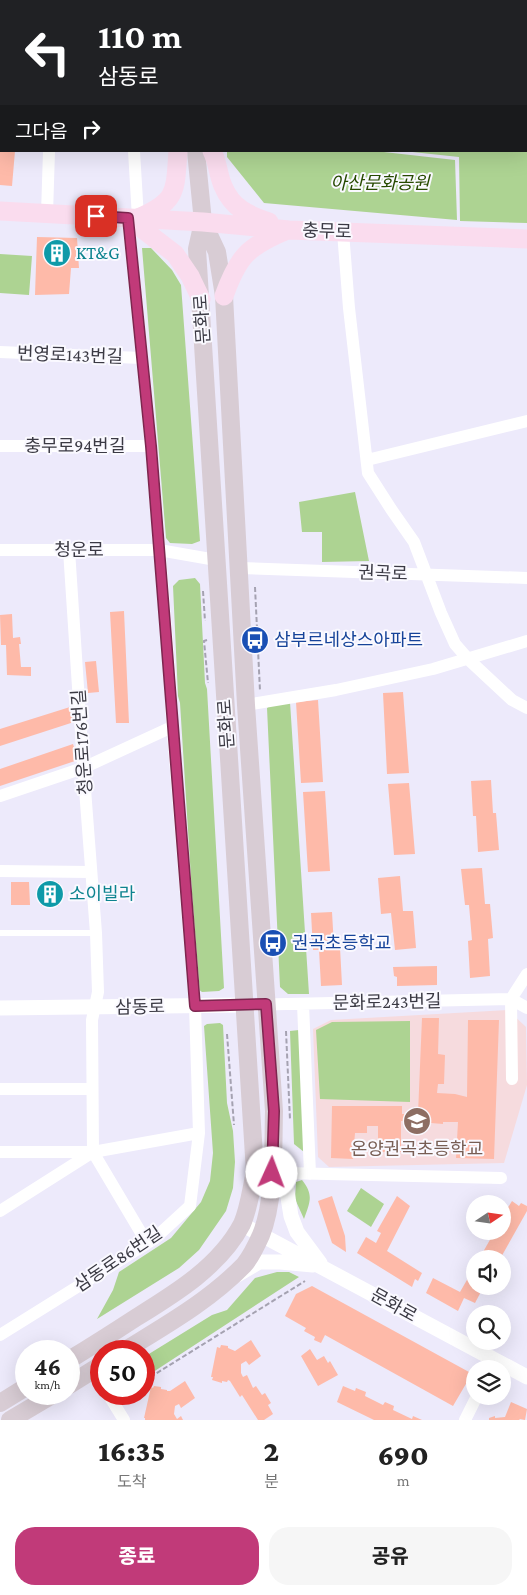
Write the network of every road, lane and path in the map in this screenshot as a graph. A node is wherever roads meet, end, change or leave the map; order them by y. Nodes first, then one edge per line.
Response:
1 (49, 152) edge
2 (134, 152) edge
3 (178, 152) edge
4 (196, 152) edge
5 (212, 152) edge
6 (0, 211) edge
7 (47, 214) junction
8 (133, 218) junction
9 (203, 222) junction
10 (289, 230) junction
11 (343, 232) junction
12 (527, 238) edge
13 (224, 296) junction
14 (200, 299) junction
15 (0, 352) edge
16 (141, 358) junction
17 (527, 421) edge
18 (0, 446) edge
19 (151, 446) junction
20 (367, 460) junction
21 (0, 550) edge
22 (69, 550) junction
23 (159, 550) junction
24 (216, 560) junction
25 (240, 568) junction
26 (427, 575) junction
27 (527, 578) edge
28 (254, 585) dead end
29 (203, 591) dead end
30 (206, 624) dead end
31 (206, 632) dead end
32 (527, 642) edge
33 (468, 659) junction
34 (208, 683) dead end
35 (260, 691) dead end
36 (246, 705) junction
37 (527, 708) edge
38 (172, 727) junction
39 (83, 768) junction
40 (0, 796) edge
41 (0, 871) edge
42 (91, 872) junction
43 (0, 933) edge
44 (96, 933) junction
45 (527, 974) edge
46 (511, 999) junction
47 (266, 1004) junction
48 (303, 1004) junction
49 (245, 1005) junction
50 (195, 1006) junction
51 (95, 1007) junction
52 (0, 1008) edge
53 (527, 1008) edge
54 (286, 1031) dead end
55 (227, 1034) dead end
56 (512, 1079) dead end
57 (0, 1089) edge
58 (92, 1089) junction
59 (290, 1120) dead end
60 (234, 1125) dead end
61 (199, 1133) junction
62 (273, 1147) junction
63 (0, 1152) edge
64 (93, 1152) junction
65 (284, 1173) junction
66 (310, 1174) junction
67 (501, 1178) dead end
68 (0, 1211) edge
69 (241, 1224) junction
70 (261, 1234) junction
71 (146, 1243) junction
72 (322, 1266) junction
73 (305, 1281) dead end
74 (222, 1284) junction
75 (0, 1335) edge
76 (142, 1340) edge
77 (80, 1353) edge
78 (485, 1360) edge
79 (511, 1371) edge
80 (155, 1374) edge
81 (527, 1377) edge
82 (15, 1394) edge
83 (0, 1403) edge
84 (35, 1405) edge
85 (115, 1405) edge
86 (473, 1405) edge
87 (10, 1420) edge
88 (124, 1420) edge
89 (465, 1420) edge

1 - 7 street
2 - 8 street
3 - 8 main road
4 - 9 main road, 문화로
5 - 10 main road
6 - 7 main road, 충무로
7 - 8 main road, 충무로
8 - 9 main road, 충무로
8 - 14 main road
8 - 16 street
9 - 10 main road, 충무로
9 - 13 main road, 문화로
9 - 14 main road, 문화로
10 - 11 main road, 충무로
10 - 13 main road
11 - 12 main road, 충무로
11 - 20 street
13 - 25 main road, 문화로
14 - 24 main road, 문화로
15 - 16 street, 번영로143번길
16 - 19 street
17 - 20 street
18 - 19 street, 충무로94번길
19 - 23 street
20 - 26 street
21 - 22 street, 청운로
22 - 23 street, 청운로
22 - 39 street, 청운로176번길
23 - 24 street, 청운로
23 - 38 street
24 - 49 main road, 문화로
25 - 26 street, 권곡로
25 - 36 main road, 문화로
26 - 27 street, 권곡로
26 - 33 street
28 - 35 path
29 - 30 path
31 - 34 path
32 - 33 street, 문화로
33 - 36 street, 문화로
33 - 37 street
36 - 47 main road, 문화로
38 - 39 street
38 - 50 street
39 - 40 street
39 - 42 street, 청운로176번길
41 - 42 street
42 - 44 street, 청운로176번길
43 - 44 lane
44 - 51 street, 청운로176번길
45 - 46 street
46 - 48 street, 문화로243번길
46 - 53 street
46 - 56 street
47 - 48 street, 문화로243번길
47 - 49 street, 문화로243번길
47 - 62 main road, 문화로
48 - 66 street
49 - 50 street, 삼동로
49 - 69 main road, 문화로
50 - 51 street, 삼동로
50 - 61 street, 삼동로86번길
51 - 52 street, 삼동로
51 - 58 street, 삼동로
54 - 59 path
55 - 60 path
57 - 58 street
58 - 64 street, 삼동로
61 - 64 street
61 - 71 street, 삼동로86번길
62 - 65 street
62 - 70 main road, 문화로
63 - 64 street
64 - 68 street
64 - 71 street
65 - 66 street
65 - 72 street
66 - 67 street
69 - 70 street, 문화로
69 - 77 main road, 문화로
70 - 72 street, 문화로
70 - 74 main road, 문화로
71 - 75 street, 삼동로86번길
72 - 74 street
72 - 78 street, 문화로
73 - 80 path
74 - 76 main road, 문화로
79 - 81 street, 문화로
82 - 83 main road
84 - 87 main road
85 - 88 street
86 - 89 street

